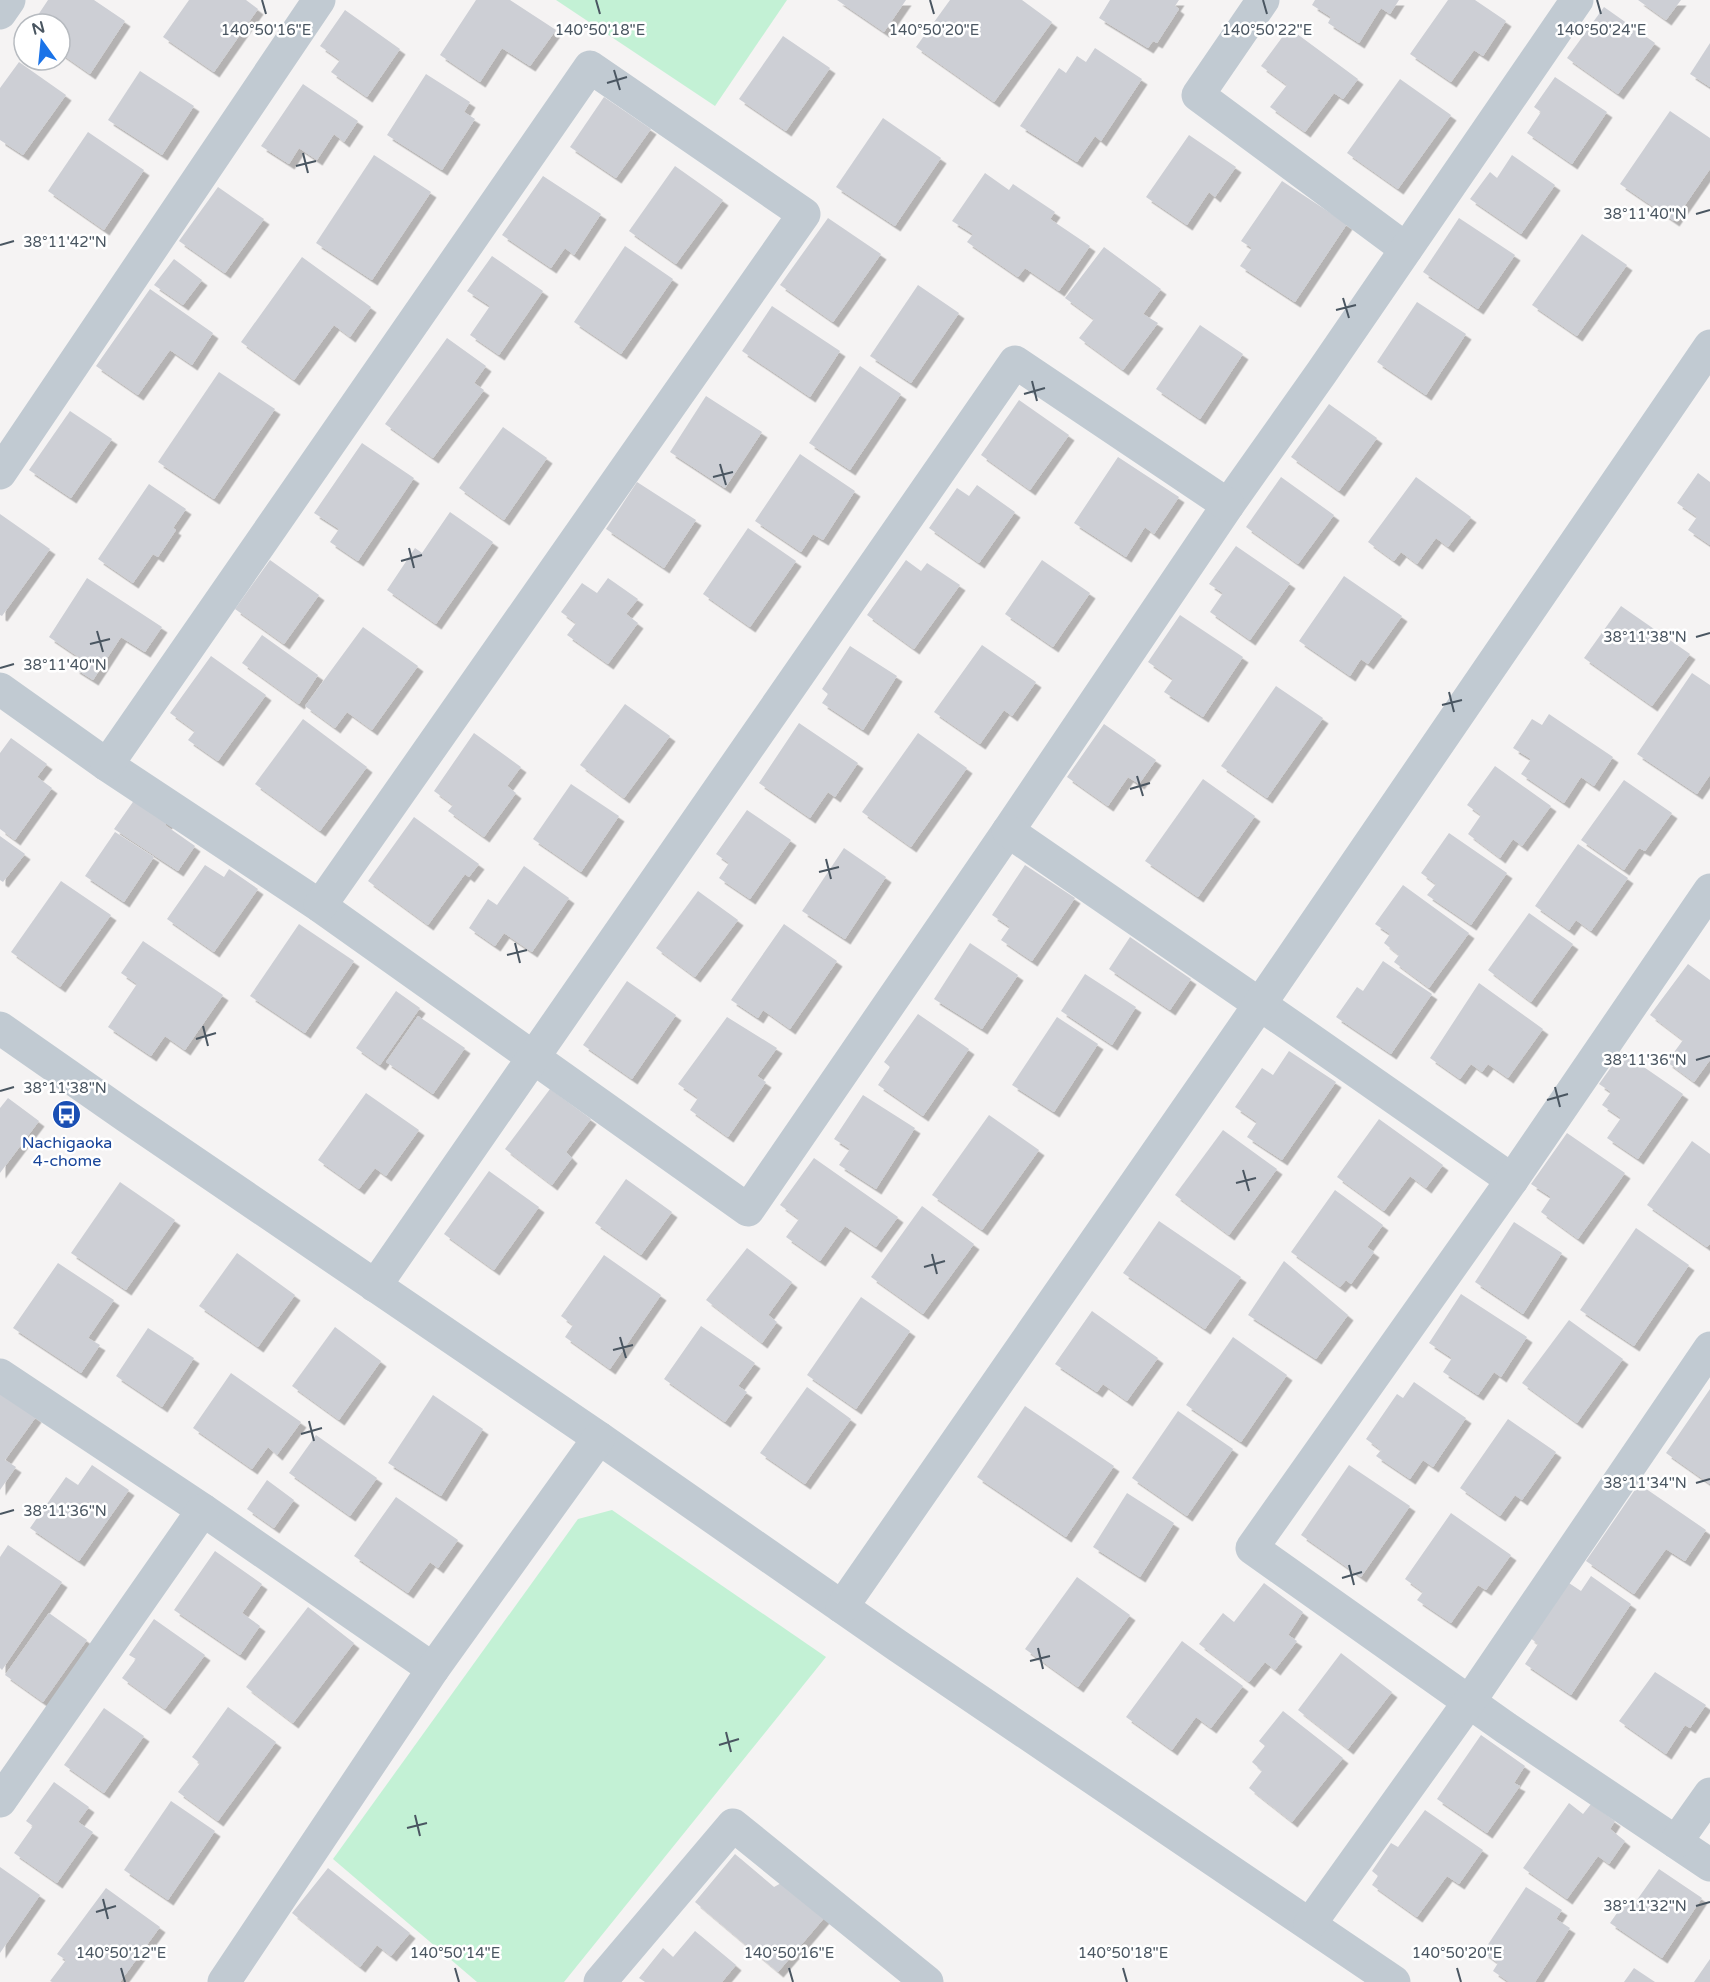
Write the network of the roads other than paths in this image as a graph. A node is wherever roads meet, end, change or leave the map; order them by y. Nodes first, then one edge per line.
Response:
1 (9, 0) edge
2 (319, 0) edge
3 (1263, 0) edge
4 (1577, 0) edge
5 (0, 13) edge
6 (1406, 249) junction
7 (1710, 346) edge
8 (0, 473) edge
9 (1228, 505) junction
10 (0, 688) edge
11 (107, 765) junction
12 (1008, 831) junction
13 (1710, 890) edge
14 (320, 906) junction
15 (1260, 1004) junction
16 (0, 1028) edge
17 (533, 1059) junction
18 (1512, 1180) junction
19 (375, 1286) junction
20 (1710, 1348) edge
21 (0, 1375) edge
22 (599, 1438) junction
23 (203, 1510) junction
24 (842, 1607) junction
25 (433, 1669) junction
26 (1469, 1702) junction
27 (1710, 1794) edge
28 (0, 1801) edge
29 (1676, 1842) junction
30 (1710, 1865) edge
31 (1310, 1924) junction
32 (224, 1982) edge
33 (600, 1982) edge
34 (927, 1982) edge
35 (1394, 1982) edge

1 - 5 street
2 - 8 street
3 - 6 street
4 - 6 street
6 - 9 street
7 - 15 street
9 - 12 street
9 - 17 street
10 - 11 street
11 - 14 street
11 - 14 street
12 - 15 street
12 - 17 street
13 - 18 street
14 - 17 street
15 - 18 street
15 - 24 street
16 - 19 street
17 - 19 street
18 - 26 street
19 - 22 street
20 - 26 street
21 - 23 street
22 - 24 street
22 - 25 street
23 - 25 street
23 - 28 street
24 - 31 street
25 - 32 street
26 - 29 street
26 - 31 street
27 - 29 street
29 - 30 street
31 - 35 street
33 - 34 street

